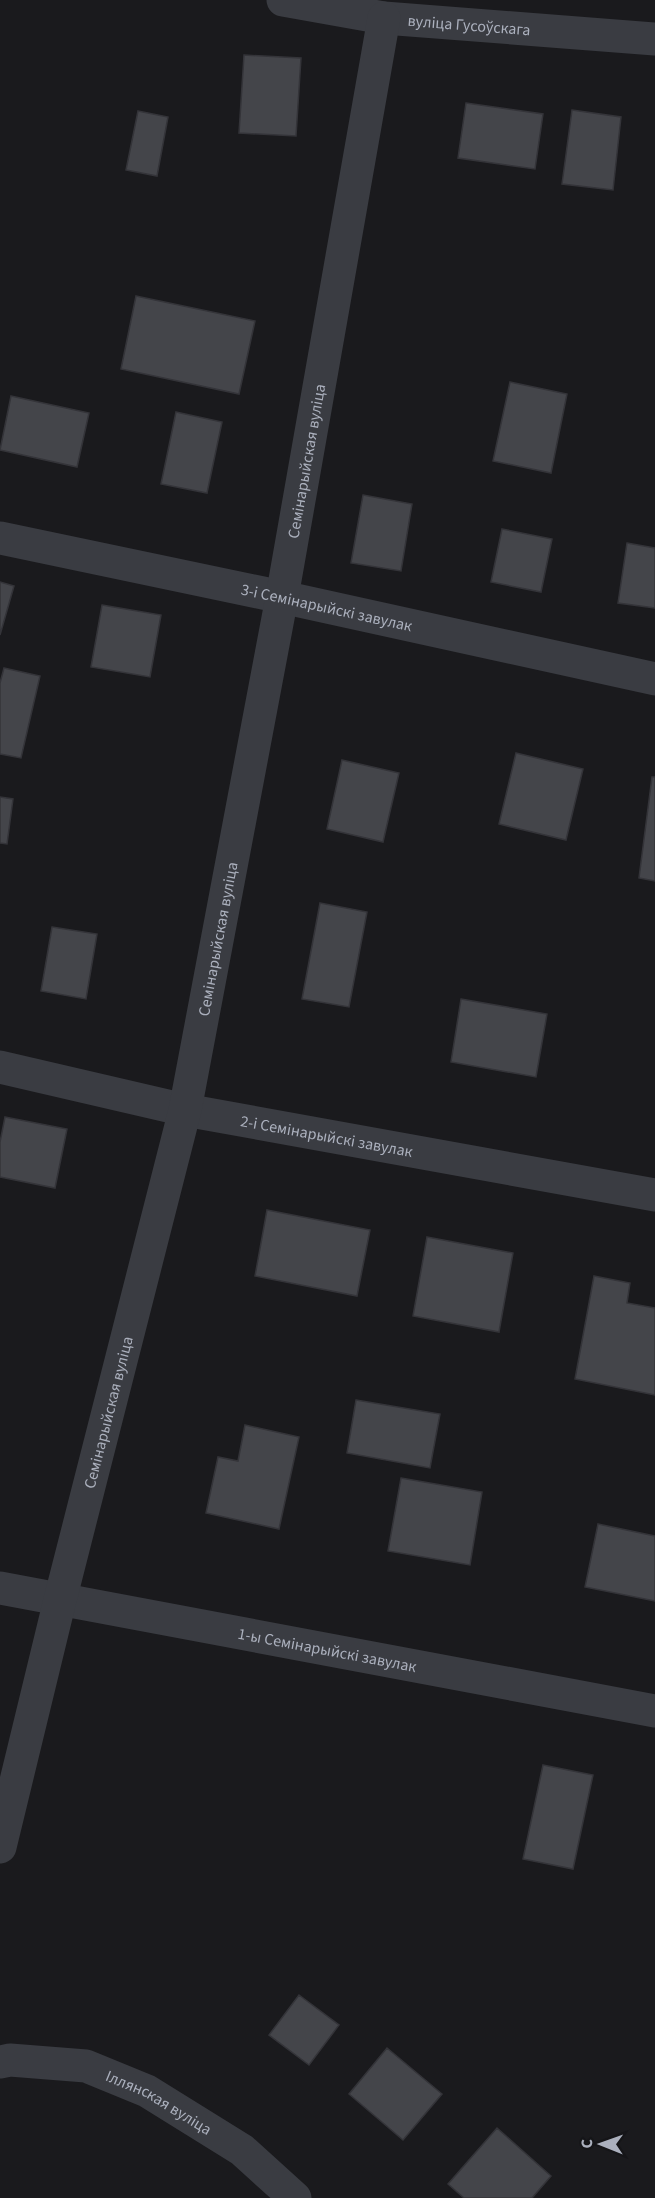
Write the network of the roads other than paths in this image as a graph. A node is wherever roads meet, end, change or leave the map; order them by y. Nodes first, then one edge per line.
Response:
1 (283, 0) edge
2 (314, 3) edge
3 (384, 18) junction
4 (655, 39) edge
5 (0, 537) edge
6 (282, 597) junction
7 (655, 679) edge
8 (0, 1067) edge
9 (185, 1110) junction
10 (655, 1195) edge
11 (0, 1588) edge
12 (60, 1600) junction
13 (655, 1710) edge
14 (0, 1847) edge
15 (0, 2062) edge
16 (295, 2198) edge

1 - 2 street, вуліца Гусоўскага
2 - 3 street, вуліца Гусоўскага
3 - 4 street, вуліца Гусоўскага
3 - 6 street, Семінарыйская вуліца
5 - 6 street, 3-і Семінарыйскі завулак
6 - 7 street, 3-і Семінарыйскі завулак
6 - 9 street, Семінарыйская вуліца
8 - 9 street, 2-і Семінарыйскі завулак
9 - 10 street, 2-і Семінарыйскі завулак
9 - 12 street, Семінарыйская вуліца
11 - 12 street, 1-ы Семінарыйскі завулак
12 - 13 street, 1-ы Семінарыйскі завулак
12 - 14 street, Семінарыйская вуліца
15 - 16 street, Іллянская вуліца

